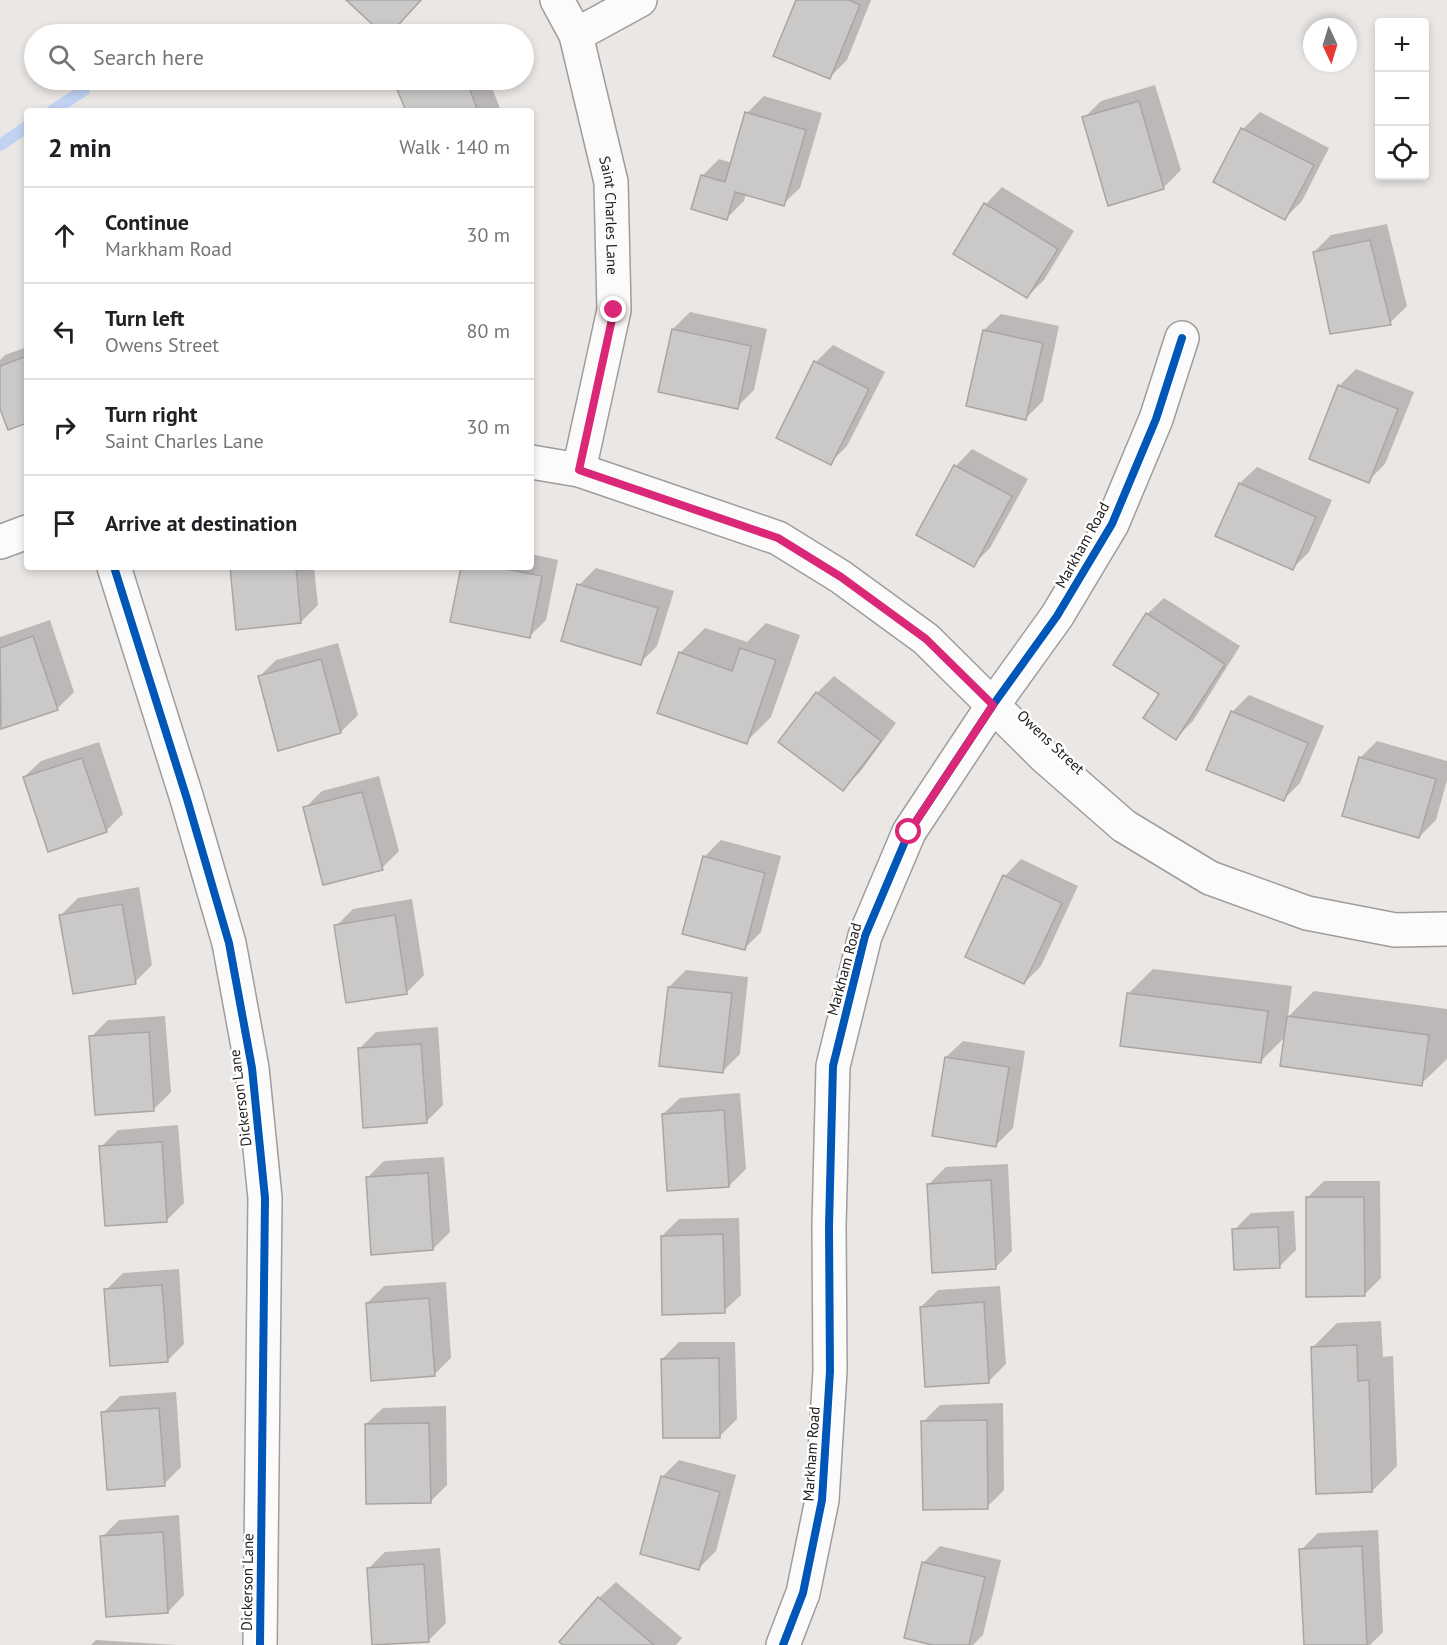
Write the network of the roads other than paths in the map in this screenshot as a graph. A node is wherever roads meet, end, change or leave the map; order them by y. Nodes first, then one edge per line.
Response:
1 (556, 0) edge
2 (640, 0) edge
3 (576, 35) junction
4 (1182, 338) dead end
5 (534, 462) edge
6 (579, 470) junction
7 (24, 533) edge
8 (0, 542) edge
9 (115, 570) edge
10 (993, 705) junction
11 (1447, 929) edge
12 (260, 1645) edge
13 (783, 1645) edge

1 - 3 street, Saint Charles Lane
2 - 3 street
3 - 6 street, Saint Charles Lane
4 - 10 street, Markham Road
5 - 6 street, Owens Street
6 - 10 street, Owens Street
7 - 8 street
9 - 12 street, Dickerson Lane
10 - 11 street, Owens Street
10 - 13 street, Markham Road

